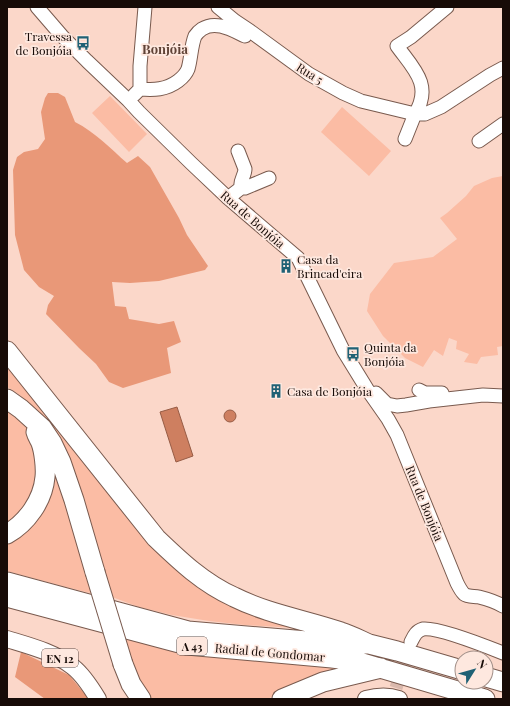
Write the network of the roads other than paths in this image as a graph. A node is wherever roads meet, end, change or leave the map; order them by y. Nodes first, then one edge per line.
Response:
1 (37, 7) edge
2 (144, 7) edge
3 (218, 7) edge
4 (447, 7) edge
5 (276, 50) junction
6 (503, 68) edge
7 (140, 89) junction
8 (128, 100) junction
9 (415, 114) junction
10 (503, 124) edge
11 (405, 139) dead end
12 (479, 141) dead end
13 (238, 151) dead end
14 (269, 178) dead end
15 (241, 188) junction
16 (228, 198) junction
17 (7, 350) edge
18 (367, 389) junction
19 (419, 390) dead end
20 (503, 396) edge
21 (465, 397) junction
22 (14, 404) edge
23 (7, 534) edge
24 (7, 582) edge
25 (7, 597) edge
26 (503, 606) edge
27 (7, 639) edge
28 (411, 642) tunnel mouth
29 (370, 644) junction
30 (503, 653) edge
31 (381, 668) junction
32 (454, 668) edge
33 (396, 695) edge
34 (98, 699) edge
35 (141, 699) edge
36 (282, 699) edge
37 (366, 699) edge
38 (485, 699) edge

1 - 8 street, Rua de Bonjóia
2 - 7 street
3 - 5 street, Rua 5
4 - 9 street
5 - 7 street
5 - 9 street, Rua 5
6 - 9 street
7 - 8 street
8 - 16 street, Rua de Bonjóia
9 - 11 street
10 - 12 street
13 - 15 street
14 - 15 street
15 - 16 street
16 - 18 street, Rua de Bonjóia
17 - 29 highway
18 - 21 street
18 - 26 street, Rua de Bonjóia
19 - 21 street
20 - 21 street
22 - 23 highway
22 - 35 highway, bridge
24 - 29 highway, Radial de Gondomar / A 43
25 - 31 highway, Radial de Gondomar / A 43
27 - 34 main road, EN 12
28 - 30 street
29 - 32 highway, Radial de Gondomar / A 43
31 - 36 highway
31 - 38 highway, Radial de Gondomar / A 43
33 - 37 main road

